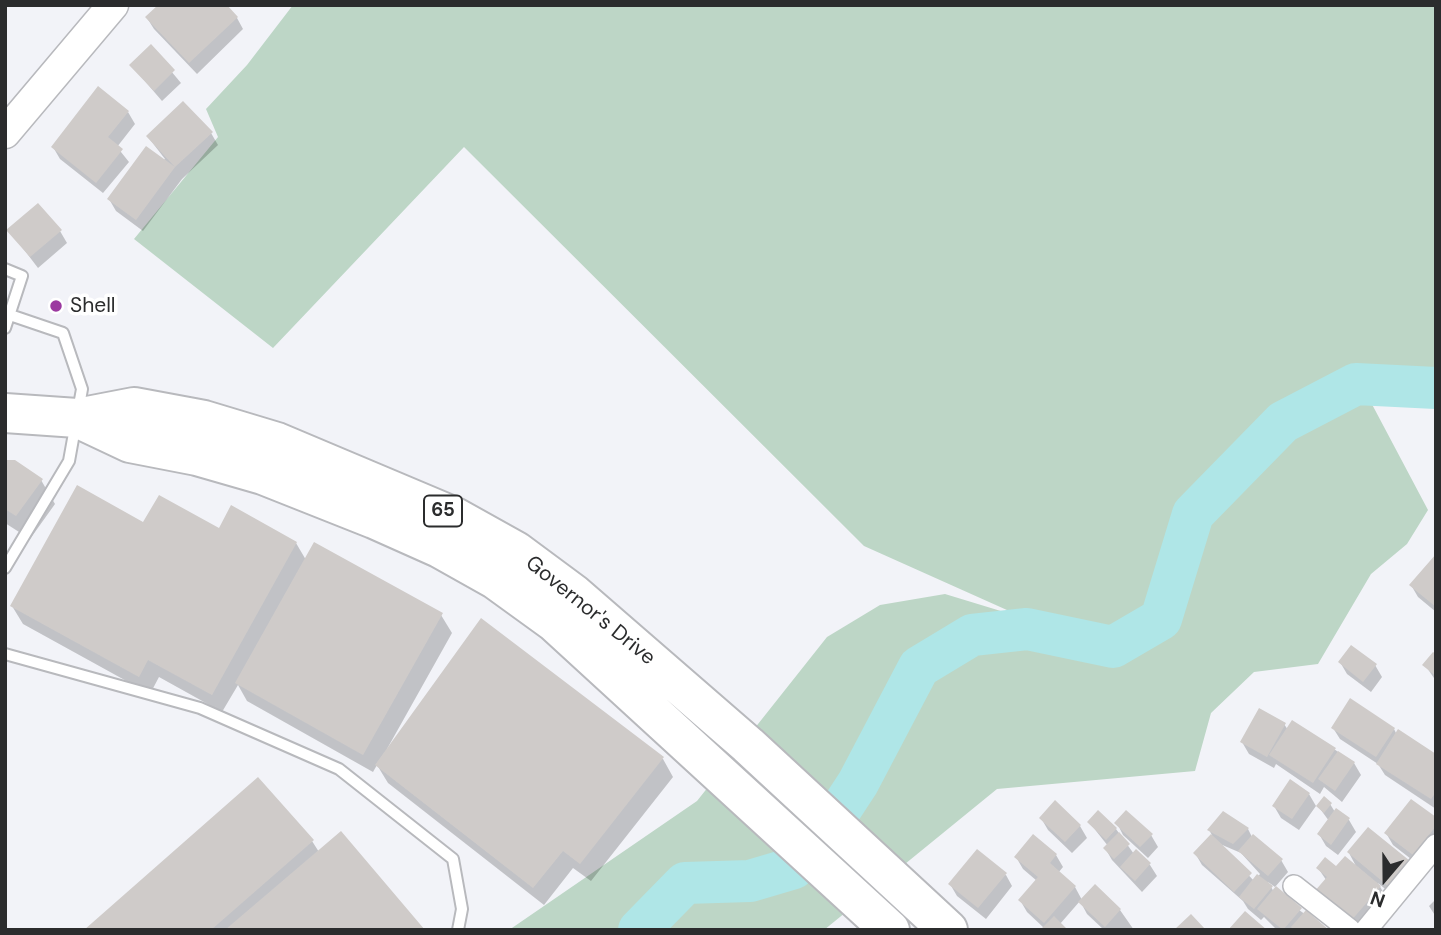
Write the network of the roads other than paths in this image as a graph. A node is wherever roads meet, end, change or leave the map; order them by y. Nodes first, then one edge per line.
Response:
1 (113, 5) edge
2 (5, 134) edge
3 (5, 269) edge
4 (9, 315) junction
5 (5, 328) edge
6 (5, 413) edge
7 (77, 418) junction
8 (5, 568) edge
9 (5, 654) edge
10 (1436, 845) edge
11 (1428, 871) edge
12 (1294, 886) dead end
13 (458, 930) edge
14 (890, 930) edge
15 (948, 930) edge
16 (1350, 930) edge
17 (1366, 930) edge

1 - 2 main road
3 - 4 lane
4 - 5 lane
4 - 7 lane
6 - 7 highway, Governor's Drive / 65
7 - 8 lane
7 - 14 highway, Governor's Drive / 65
7 - 15 highway, Governor's Drive / 65
9 - 13 lane
10 - 11 street
11 - 17 street
12 - 16 street

